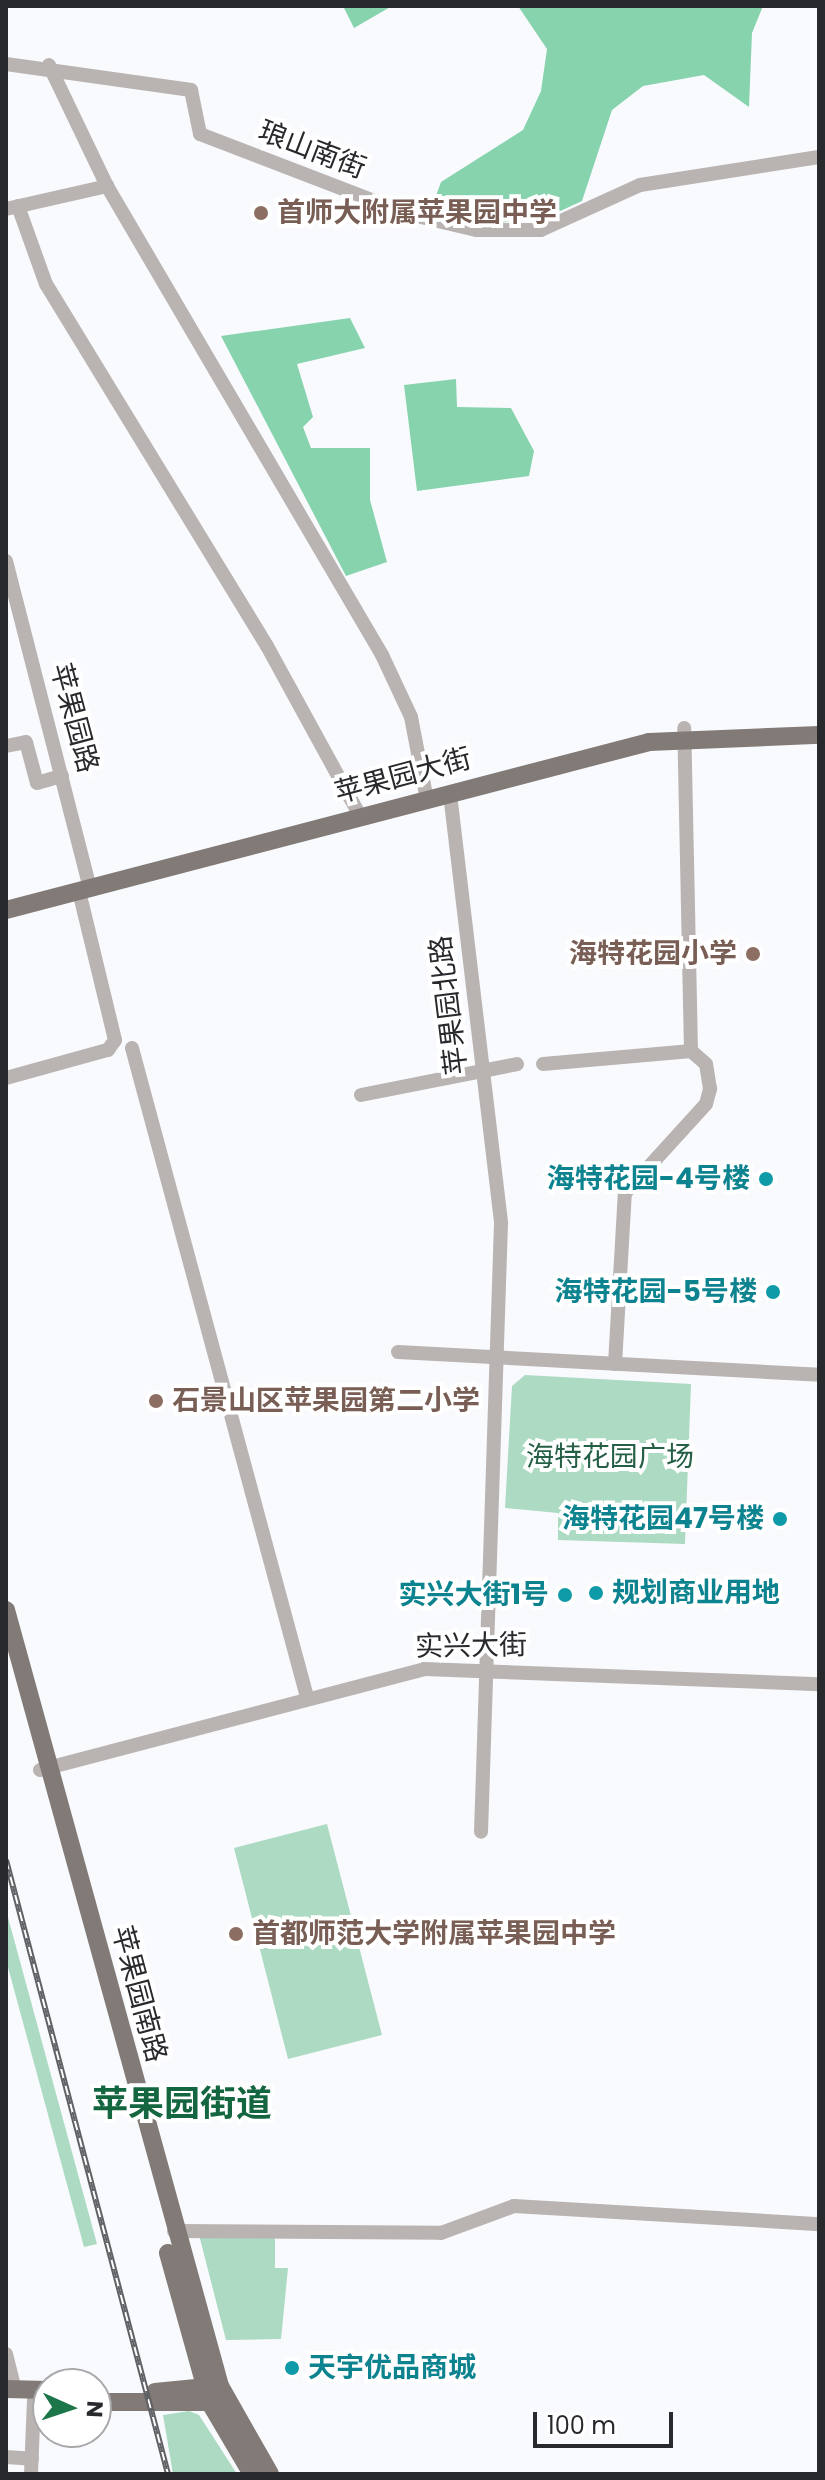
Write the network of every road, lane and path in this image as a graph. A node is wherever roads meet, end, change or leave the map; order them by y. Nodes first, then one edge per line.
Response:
1 (6, 64) edge
2 (49, 65) junction
3 (819, 157) edge
4 (107, 186) junction
5 (12, 208) edge
6 (6, 561) edge
7 (12, 608) edge
8 (819, 725) edge
9 (684, 732) junction
10 (819, 735) edge
11 (6, 746) edge
12 (62, 776) junction
13 (450, 794) junction
14 (427, 795) junction
15 (358, 812) junction
16 (86, 885) junction
17 (6, 898) edge
18 (6, 910) edge
19 (132, 1048) dead end
20 (691, 1051) junction
21 (517, 1064) dead end
22 (543, 1064) dead end
23 (482, 1069) junction
24 (6, 1078) edge
25 (361, 1095) dead end
26 (398, 1352) dead end
27 (491, 1358) junction
28 (615, 1364) junction
29 (819, 1375) edge
30 (6, 1610) edge
31 (6, 1652) edge
32 (487, 1669) junction
33 (819, 1684) edge
34 (307, 1697) junction
35 (45, 1769) junction
36 (481, 1832) dead end
37 (819, 2224) edge
38 (174, 2231) junction
39 (6, 2354) edge
40 (112, 2392) edge
41 (9, 2393) edge
42 (215, 2395) junction
43 (32, 2396) edge
44 (112, 2401) edge
45 (6, 2457) edge
46 (31, 2466) edge
47 (252, 2474) edge
48 (270, 2474) edge

1 - 2 street, 琅山南街
2 - 3 street, 琅山南街
2 - 4 street
4 - 5 street
4 - 14 street
5 - 15 street
6 - 7 street, 苹果园路
7 - 12 street, 苹果园路
8 - 9 main road, 苹果园大街
9 - 10 main road, 苹果园大街
9 - 13 main road, 苹果园大街
9 - 14 main road, 苹果园大街
9 - 20 street
11 - 12 street
12 - 16 street, 苹果园路
13 - 14 main road, 苹果园大街
13 - 23 street, 苹果园北路
14 - 15 main road, 苹果园大街
15 - 16 main road, 苹果园大街
16 - 17 main road, 苹果园大街
16 - 18 main road, 苹果园大街
16 - 24 street, 苹果园路
19 - 34 street
20 - 22 street
20 - 28 street
21 - 23 street
23 - 25 street
23 - 27 street, 苹果园北路
26 - 27 street
27 - 28 street
27 - 32 street, 苹果园北路
28 - 29 street
30 - 35 main road, 苹果园南路
31 - 35 main road, 苹果园南路
32 - 33 street, 实兴大街
32 - 34 street, 实兴大街
32 - 36 street, 苹果园北路
34 - 35 street, 实兴大街
35 - 38 main road, 苹果园南路
35 - 42 main road, 苹果园南路
37 - 38 street
38 - 42 main road, 苹果园南路
39 - 41 street
40 - 42 main road
41 - 43 main road
42 - 44 main road
42 - 47 main road, 苹果园南路
42 - 48 main road, 苹果园南路
45 - 46 street

